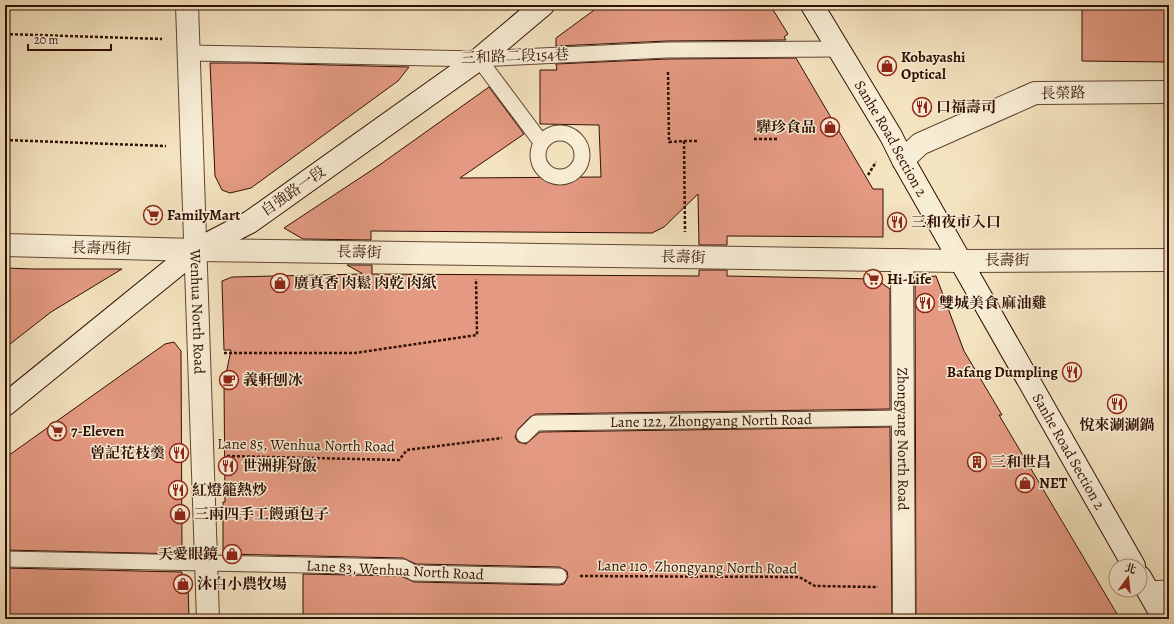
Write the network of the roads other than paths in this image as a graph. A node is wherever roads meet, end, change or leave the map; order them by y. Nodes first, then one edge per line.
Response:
1 (188, 5) edge
2 (543, 5) edge
3 (812, 5) edge
4 (189, 46) junction
5 (839, 49) junction
6 (479, 59) junction
7 (1169, 92) edge
8 (541, 142) dead end
9 (903, 160) junction
10 (5, 245) edge
11 (196, 250) junction
12 (902, 260) junction
13 (1169, 260) edge
14 (960, 261) junction
15 (5, 405) edge
16 (903, 418) junction
17 (524, 435) road end
18 (1129, 558) edge
19 (5, 559) edge
20 (206, 564) junction
21 (559, 576) road end
22 (1148, 584) edge
23 (1169, 588) edge
24 (1148, 592) edge
25 (208, 619) edge
26 (904, 619) edge
27 (1164, 619) edge

1 - 4 street, Wenhua North Road
2 - 6 street, 自強路一段
3 - 5 street, Sanhe Road Section 2
4 - 6 lane, 三和路二段154巷
4 - 11 street, Wenhua North Road
5 - 6 lane, 三和路二段154巷
5 - 9 street, Sanhe Road Section 2
6 - 8 lane
6 - 11 street, 自強路一段
7 - 9 street, 長榮路
9 - 14 street, Sanhe Road Section 2
10 - 11 street, 長壽西街
11 - 12 street, 長壽街
11 - 15 street, 自強路一段
11 - 20 street, Wenhua North Road
12 - 14 street, 長壽街
12 - 16 street, Zhongyang North Road
13 - 14 street, 長壽街
14 - 18 street, Sanhe Road Section 2
16 - 17 lane, Lane 122, Zhongyang North Road
16 - 26 street, Zhongyang North Road
19 - 20 lane, Lane 83, Wenhua North Road
20 - 21 lane, Lane 83, Wenhua North Road
20 - 25 street, Wenhua North Road
22 - 23 lane
24 - 27 street

